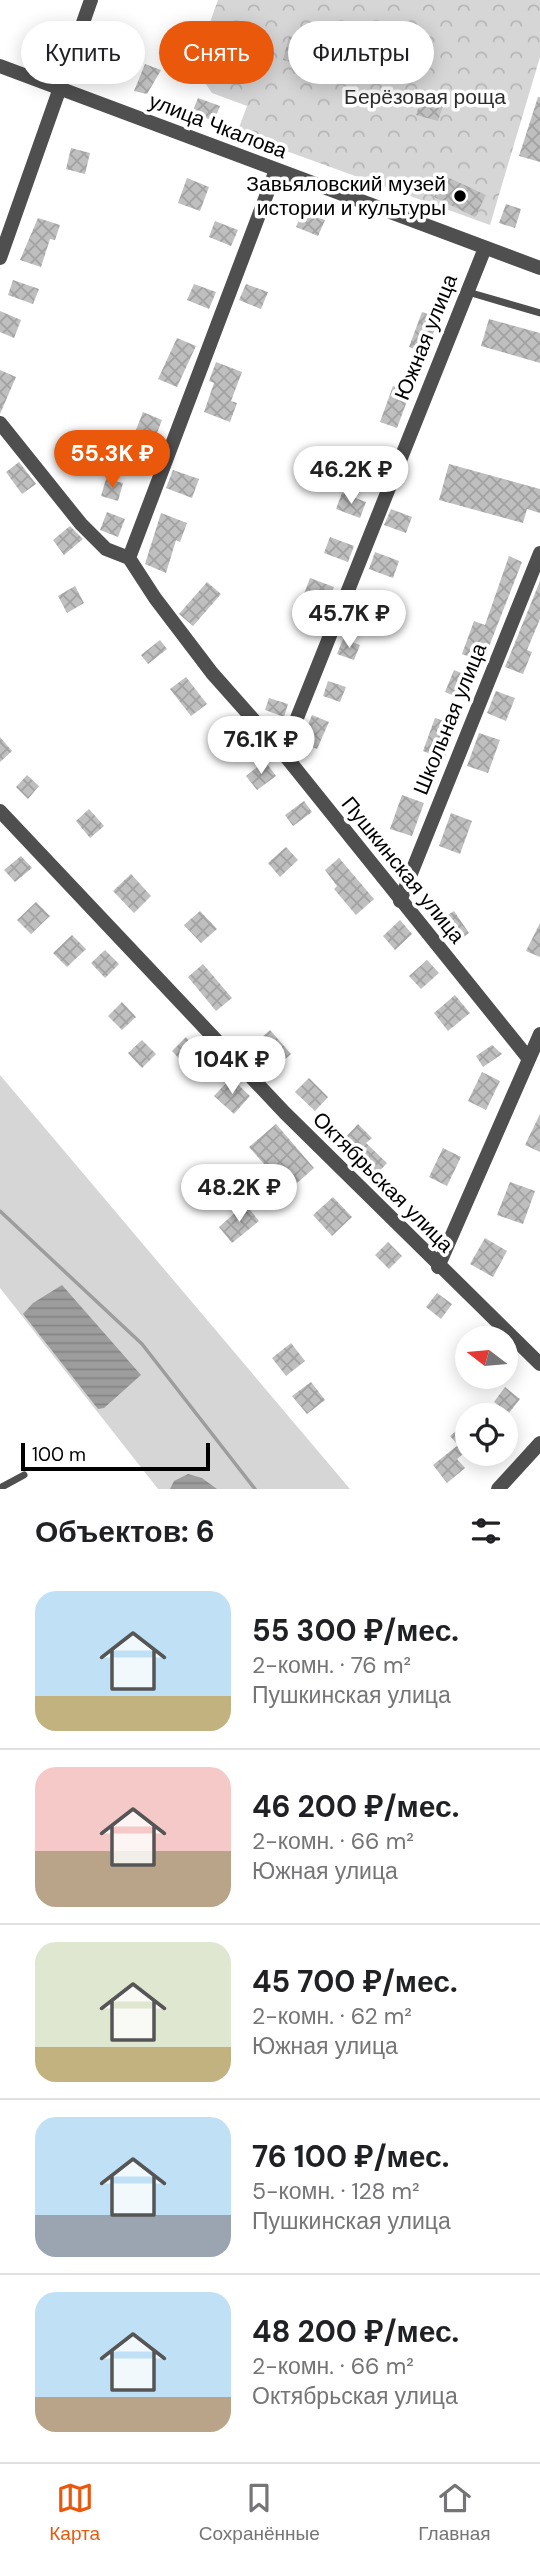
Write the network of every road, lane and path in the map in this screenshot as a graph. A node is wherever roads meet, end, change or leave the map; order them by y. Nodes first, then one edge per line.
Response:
1 (92, 0) edge
2 (0, 66) edge
3 (60, 88) junction
4 (276, 170) junction
5 (485, 248) junction
6 (0, 258) edge
7 (540, 268) edge
8 (467, 292) junction
9 (540, 313) edge
10 (0, 423) edge
11 (540, 553) edge
12 (129, 558) junction
13 (283, 753) junction
14 (0, 811) edge
15 (400, 901) junction
16 (540, 1034) edge
17 (529, 1059) junction
18 (438, 1266) junction
19 (540, 1364) edge
20 (540, 1443) edge
21 (24, 1475) dead end
22 (0, 1488) edge
23 (498, 1489) edge

1 - 3 street
2 - 3 street, улица Чкалова
3 - 4 street, улица Чкалова
3 - 6 street
4 - 5 street, улица Чкалова
4 - 12 street
5 - 7 street, улица Чкалова
5 - 8 street, Южная улица
8 - 9 lane
8 - 13 street, Южная улица
10 - 12 street, Пушкинская улица
11 - 15 street, Школьная улица
12 - 13 street, Пушкинская улица
13 - 15 street, Пушкинская улица
14 - 18 street, Октябрьская улица
15 - 17 street, Пушкинская улица
16 - 17 street
17 - 18 street
18 - 19 street, Октябрьская улица
20 - 23 street
21 - 22 lane

